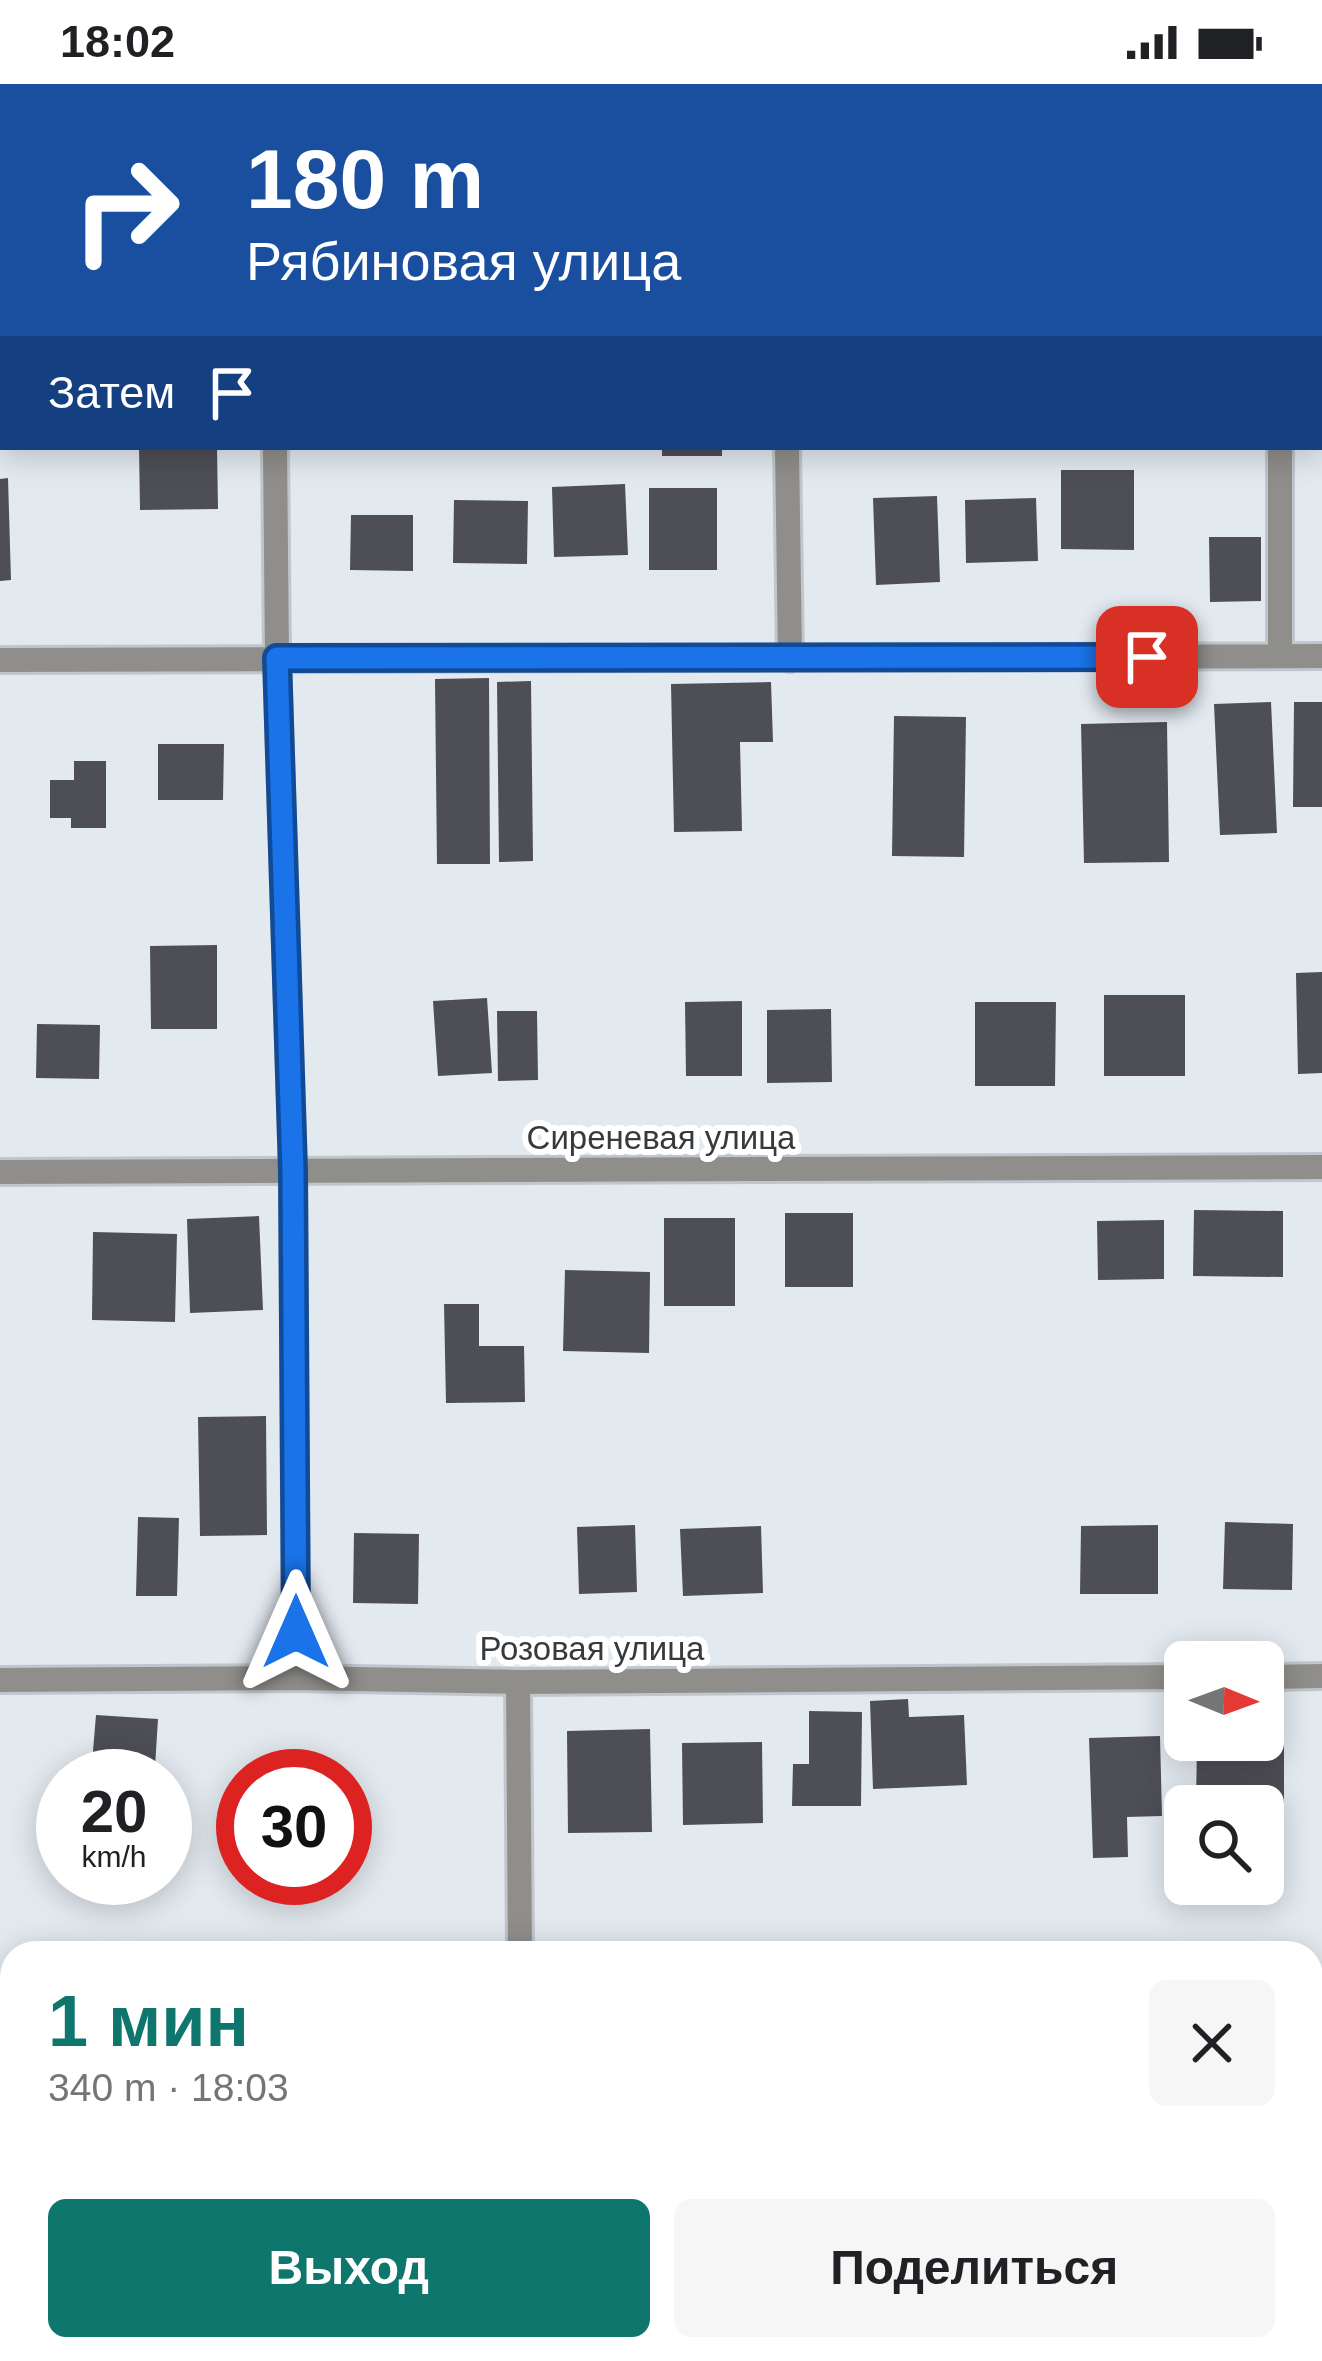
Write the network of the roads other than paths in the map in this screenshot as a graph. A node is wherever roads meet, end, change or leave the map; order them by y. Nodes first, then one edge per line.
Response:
1 (275, 450) edge
2 (787, 450) edge
3 (1280, 450) edge
4 (1280, 656) junction
5 (1322, 656) edge
6 (277, 658) junction
7 (790, 659) junction
8 (0, 660) edge
9 (1322, 1167) edge
10 (293, 1171) junction
11 (0, 1172) edge
12 (1322, 1676) edge
13 (1164, 1677) edge
14 (1284, 1677) edge
15 (296, 1678) junction
16 (0, 1680) edge
17 (518, 1682) junction
18 (520, 1941) edge

1 - 6 street
2 - 7 street
3 - 4 street
4 - 5 street
4 - 7 street
6 - 7 street
6 - 8 street
6 - 10 street
9 - 10 street, Сиреневая улица
10 - 11 street, Сиреневая улица
10 - 15 street
12 - 14 street
13 - 17 street, Розовая улица
15 - 16 street, Розовая улица
15 - 17 street, Розовая улица
17 - 18 street

